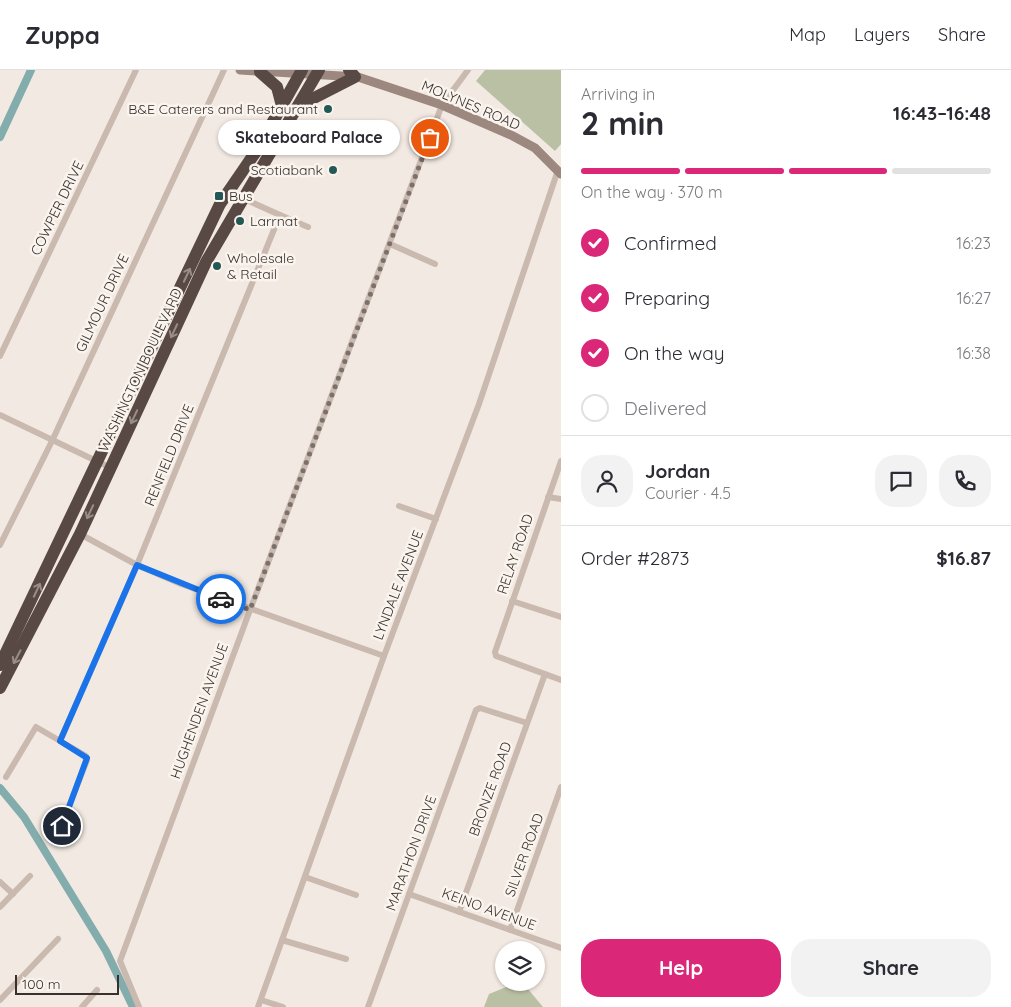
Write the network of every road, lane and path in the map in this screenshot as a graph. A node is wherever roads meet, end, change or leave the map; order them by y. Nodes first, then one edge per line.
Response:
1 (136, 70) edge
2 (224, 70) edge
3 (240, 70) edge
4 (288, 70) edge
5 (468, 70) edge
6 (260, 72) junction
7 (301, 72) edge
8 (318, 72) edge
9 (352, 73) edge
10 (442, 105) junction
11 (282, 106) junction
12 (291, 116) junction
13 (560, 172) edge
14 (242, 198) junction
15 (280, 215) junction
16 (308, 227) dead end
17 (390, 244) junction
18 (435, 264) dead end
19 (0, 356) edge
20 (0, 415) edge
21 (52, 441) junction
22 (561, 461) edge
23 (98, 462) junction
24 (111, 468) junction
25 (548, 497) junction
26 (561, 499) edge
27 (399, 506) dead end
28 (436, 519) junction
29 (80, 534) junction
30 (0, 545) edge
31 (137, 565) junction
32 (512, 601) junction
33 (250, 610) junction
34 (561, 616) edge
35 (384, 656) junction
36 (0, 665) edge
37 (545, 674) junction
38 (561, 680) edge
39 (0, 688) edge
40 (527, 723) junction
41 (60, 741) junction
42 (6, 777) dead end
43 (561, 787) edge
44 (55, 842) dead end
45 (30, 876) dead end
46 (305, 877) junction
47 (0, 882) edge
48 (12, 894) junction
49 (409, 894) junction
50 (356, 895) dead end
51 (0, 907) edge
52 (459, 912) junction
53 (510, 930) junction
54 (58, 940) dead end
55 (282, 940) junction
56 (561, 948) edge
57 (346, 959) dead end
58 (98, 990) dead end
59 (0, 1000) edge
60 (261, 1000) junction
61 (82, 1007) edge
62 (139, 1007) edge
63 (258, 1007) edge
64 (283, 1007) edge
65 (368, 1007) edge

1 - 19 street, COWPER DRIVE
2 - 21 street, GILMOUR DRIVE
3 - 6 main road, MOLYNES ROAD
4 - 7 main road, MOLYNES ROAD
5 - 10 street, HUGHENDEN AVENUE
6 - 7 main road, MOLYNES ROAD
6 - 11 highway
7 - 8 main road, MOLYNES ROAD
7 - 11 highway, WASHINGTON BOULEVARD
8 - 9 main road, MOLYNES ROAD
8 - 12 highway, WASHINGTON BOULEVARD
9 - 10 main road, MOLYNES ROAD
9 - 12 highway
10 - 13 main road, MOLYNES ROAD
10 - 17 street, HUGHENDEN AVENUE
23 -> 11 highway, WASHINGTON BOULEVARD
12 - 14 highway, WASHINGTON BOULEVARD
13 - 28 street, LYNDALE AVENUE
14 - 15 street
14 -> 24 highway, WASHINGTON BOULEVARD
15 - 16 street
15 - 31 street, RENFIELD DRIVE
17 - 18 street
17 - 33 street, HUGHENDEN AVENUE
20 - 21 street
21 - 23 street
21 - 30 street, GILMOUR DRIVE
22 - 25 street, RELAY ROAD
23 - 24 street
36 -> 23 highway, WASHINGTON BOULEVARD
24 -> 29 highway, WASHINGTON BOULEVARD
25 - 26 street
25 - 32 street, RELAY ROAD
27 - 28 street
28 - 35 street, LYNDALE AVENUE
29 - 31 street
29 -> 39 highway, WASHINGTON BOULEVARD
31 - 33 street
31 - 41 street, RENFIELD DRIVE
32 - 34 street
32 - 37 street, RELAY ROAD
33 - 35 street
33 - 62 street, HUGHENDEN AVENUE
35 - 46 street, LYNDALE AVENUE
37 - 38 street
37 - 40 street, BRONZE ROAD
40 - 49 street, MARATHON DRIVE
40 - 52 street, BRONZE ROAD
41 - 42 street
41 - 44 street
43 - 53 street, SILVER ROAD
45 - 48 street
46 - 50 street
46 - 55 street, LYNDALE AVENUE
47 - 48 street
48 - 51 street
49 - 52 street, KEINO AVENUE
49 - 65 street, MARATHON DRIVE
52 - 53 street, KEINO AVENUE
53 - 56 street, KEINO AVENUE
54 - 59 street
55 - 57 street
55 - 60 street, LYNDALE AVENUE
58 - 61 street
60 - 63 street, LYNDALE AVENUE
60 - 64 street

